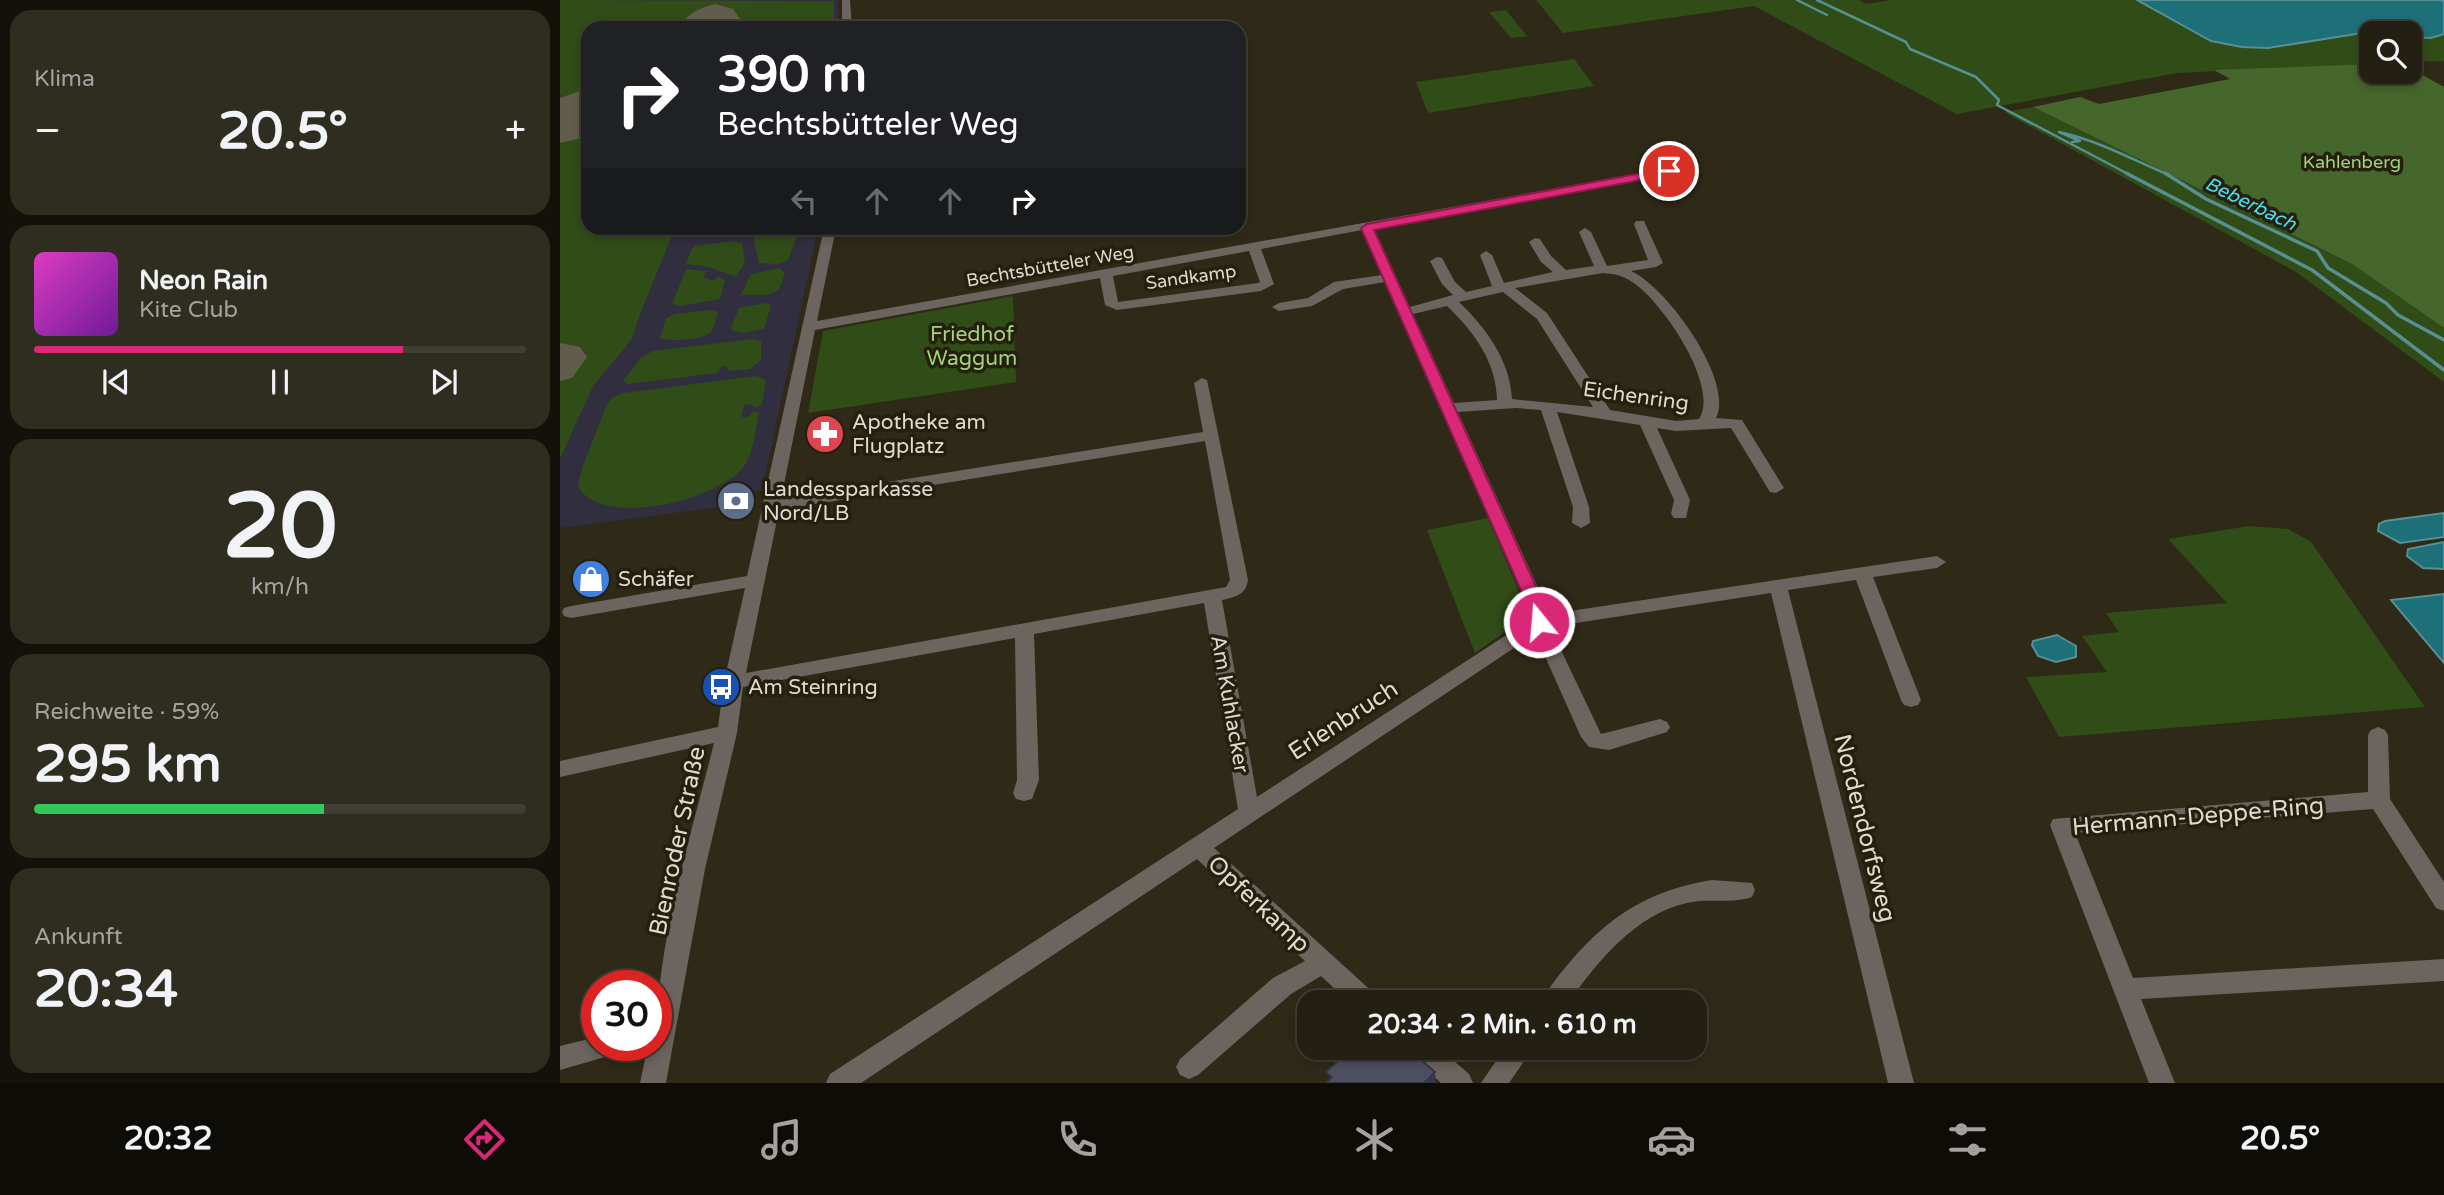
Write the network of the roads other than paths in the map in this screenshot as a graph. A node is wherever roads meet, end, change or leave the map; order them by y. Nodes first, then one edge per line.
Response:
1 (846, 0) edge
2 (847, 21) edge
3 (1669, 171) dead end
4 (1640, 224) dead end
5 (1367, 228) junction
6 (1585, 232) dead end
7 (830, 235) edge
8 (1535, 242) dead end
9 (1255, 248) junction
10 (1486, 255) dead end
11 (1437, 261) dead end
12 (1607, 269) junction
13 (1106, 275) junction
14 (1564, 275) junction
15 (1388, 278) junction
16 (1503, 288) junction
17 (1457, 300) junction
18 (1279, 307) dead end
19 (1405, 312) junction
20 (810, 327) junction
21 (1202, 383) dead end
22 (1505, 403) junction
23 (1547, 406) junction
24 (1447, 408) junction
25 (1605, 414) junction
26 (1647, 422) junction
27 (1704, 423) junction
28 (1212, 435) junction
29 (1776, 488) dead end
30 (772, 506) junction
31 (1680, 514) dead end
32 (1581, 523) dead end
33 (1937, 562) dead end
34 (1862, 573) junction
35 (757, 580) junction
36 (1778, 586) junction
37 (1212, 596) junction
38 (571, 612) dead end
39 (1539, 622) junction
40 (1024, 631) junction
41 (734, 682) junction
42 (1911, 701) dead end
43 (1660, 727) dead end
44 (727, 733) junction
45 (2378, 735) dead end
46 (560, 769) edge
47 (1024, 793) dead end
48 (2379, 800) junction
49 (1249, 812) junction
50 (1197, 846) junction
51 (1744, 890) dead end
52 (2444, 901) edge
53 (1322, 963) junction
54 (2444, 970) edge
55 (672, 978) edge
56 (2124, 989) junction
57 (1352, 990) edge
58 (1563, 990) edge
59 (581, 1053) edge
60 (560, 1058) edge
61 (1434, 1060) edge
62 (1511, 1060) edge
63 (656, 1061) edge
64 (1189, 1067) dead end
65 (653, 1083) edge
66 (839, 1083) edge
67 (1460, 1083) edge
68 (1494, 1083) edge
69 (1901, 1083) edge
70 (2162, 1083) edge

1 - 2 street
3 - 5 street, Bechtsbütteler Weg
4 - 12 street
5 - 9 street, Bechtsbütteler Weg
5 - 15 street
6 - 12 street
7 - 20 street, Bienroder Straße
8 - 14 street
9 - 13 street, Bechtsbütteler Weg
9 - 13 street, Sandkamp
10 - 16 street
11 - 17 street
12 - 14 street
12 - 27 street, Eichenring
13 - 20 street, Bechtsbütteler Weg
14 - 16 street
15 - 18 street
15 - 19 street
16 - 17 street
16 - 25 street
17 - 19 street
17 - 22 street
19 - 24 street
20 - 30 street, Bienroder Straße
21 - 28 street
22 - 23 street, Eichenring
22 - 24 street, Eichenring
23 - 25 street, Eichenring
23 - 32 street
24 - 39 street
25 - 26 street, Eichenring
26 - 27 street, Eichenring
26 - 31 street
27 - 29 street
28 - 30 street
28 - 37 street
30 - 35 street, Bienroder Straße
33 - 34 street, Erlenbruch
34 - 36 street, Erlenbruch
34 - 42 street
35 - 38 street
35 - 41 street, Bienroder Straße
36 - 39 street, Erlenbruch
36 - 69 street, Nordendorfsweg
37 - 40 street
37 - 49 street, Am Kuhlacker
39 - 43 street
39 - 49 street, Erlenbruch
40 - 41 street
40 - 47 street
41 - 44 street, Bienroder Straße
44 - 46 street, Bienroder Straße
44 - 55 street, Bienroder Straße
45 - 48 street
48 - 52 street
48 - 56 street, Hermann-Deppe-Ring
49 - 50 street, Erlenbruch
50 - 53 street, Opferkamp
50 - 66 street, Erlenbruch
51 - 58 street
53 - 57 street, Opferkamp
53 - 64 street, Opferkamp
54 - 56 street
56 - 70 street, Hermann-Deppe-Ring
59 - 60 street
61 - 67 street
62 - 68 street
63 - 65 street, Bienroder Straße

